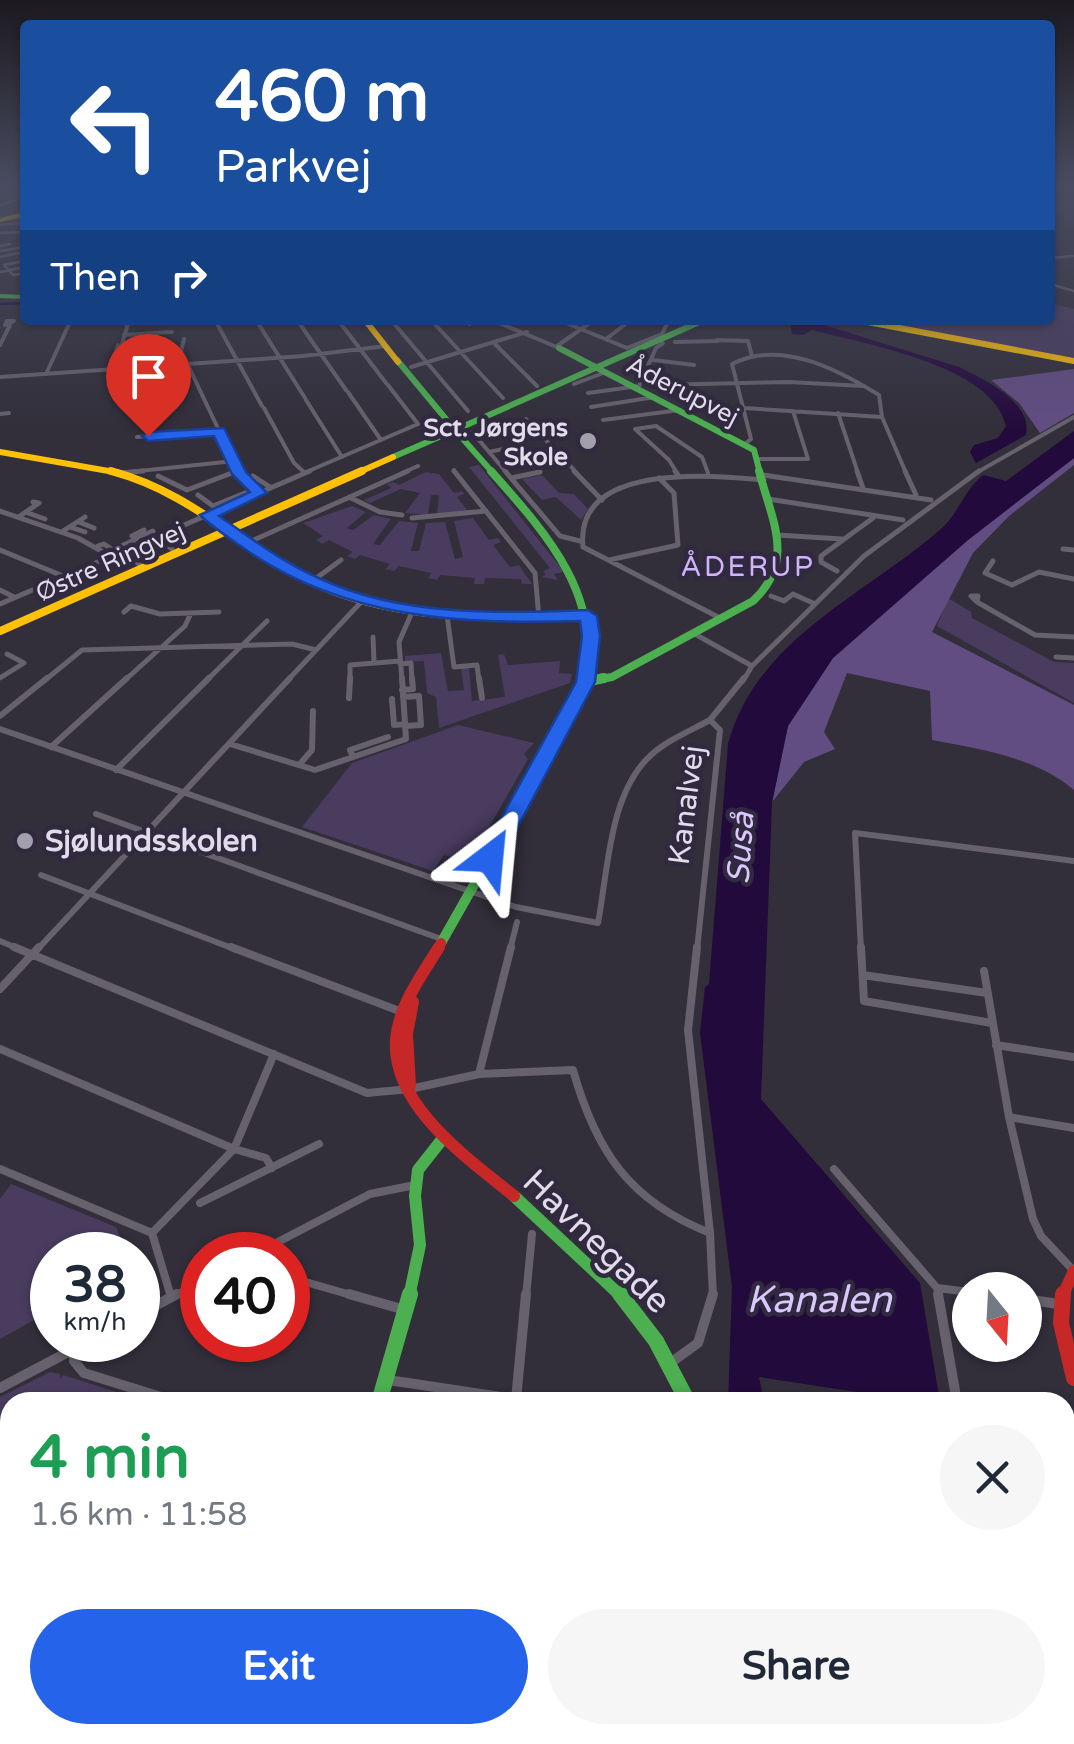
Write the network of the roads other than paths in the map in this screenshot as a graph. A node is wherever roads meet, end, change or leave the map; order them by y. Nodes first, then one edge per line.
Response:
1 (8, 325) dead end
2 (128, 325) edge
3 (218, 325) edge
4 (259, 325) edge
5 (300, 325) edge
6 (342, 325) edge
7 (368, 325) edge
8 (395, 325) edge
9 (437, 325) edge
10 (507, 325) edge
11 (575, 325) edge
12 (588, 325) edge
13 (624, 325) edge
14 (666, 325) edge
15 (692, 325) edge
16 (884, 325) edge
17 (68, 326) edge
18 (584, 328) junction
19 (172, 332) dead end
20 (527, 332) junction
21 (715, 334) dead end
22 (125, 335) junction
23 (606, 338) junction
24 (184, 339) dead end
25 (0, 342) edge
26 (675, 342) dead end
27 (718, 342) junction
28 (494, 343) junction
29 (663, 344) dead end
30 (386, 346) junction
31 (557, 348) junction
32 (360, 350) junction
33 (461, 352) junction
34 (320, 354) junction
35 (752, 356) junction
36 (279, 358) junction
37 (116, 359) junction
38 (653, 360) junction
39 (1074, 360) edge
40 (238, 361) junction
41 (428, 362) junction
42 (188, 364) junction
43 (694, 365) dead end
44 (411, 367) dead end
45 (113, 370) junction
46 (601, 370) junction
47 (48, 374) junction
48 (0, 377) edge
49 (574, 384) dead end
50 (737, 384) junction
51 (537, 386) dead end
52 (864, 386) junction
53 (635, 387) junction
54 (656, 391) junction
55 (588, 393) dead end
56 (503, 398) dead end
57 (590, 407) dead end
58 (744, 408) junction
59 (680, 410) junction
60 (468, 411) dead end
61 (793, 411) junction
62 (838, 413) junction
63 (0, 414) edge
64 (9, 414) dead end
65 (882, 417) junction
66 (1074, 417) edge
67 (526, 419) dead end
68 (603, 420) dead end
69 (455, 430) junction
70 (219, 431) junction
71 (472, 432) dead end
72 (137, 437) dead end
73 (381, 440) junction
74 (745, 444) junction
75 (517, 446) dead end
76 (0, 452) edge
77 (489, 452) junction
78 (342, 458) junction
79 (759, 458) junction
80 (225, 462) dead end
81 (418, 466) dead end
82 (238, 470) junction
83 (454, 470) dead end
84 (540, 472) dead end
85 (120, 473) junction
86 (306, 473) junction
87 (708, 474) junction
88 (678, 475) junction
89 (158, 476) dead end
90 (253, 476) dead end
91 (764, 477) junction
92 (511, 478) junction
93 (658, 478) junction
94 (270, 484) junction
95 (863, 488) junction
96 (245, 492) dead end
97 (260, 493) junction
98 (916, 495) junction
99 (198, 496) dead end
100 (349, 497) junction
101 (768, 499) junction
102 (602, 500) junction
103 (931, 500) dead end
104 (233, 501) junction
105 (34, 502) dead end
106 (0, 511) edge
107 (486, 511) junction
108 (26, 512) junction
109 (207, 515) junction
110 (19, 516) junction
111 (402, 516) dead end
112 (86, 517) dead end
113 (45, 518) dead end
114 (412, 518) dead end
115 (873, 518) junction
116 (903, 520) dead end
117 (78, 522) junction
118 (69, 527) junction
119 (94, 528) dead end
120 (144, 530) dead end
121 (228, 530) junction
122 (62, 532) junction
123 (85, 532) dead end
124 (155, 534) junction
125 (776, 535) junction
126 (136, 538) junction
127 (844, 540) junction
128 (247, 543) junction
129 (582, 544) junction
130 (96, 547) junction
131 (1063, 548) dead end
132 (172, 549) dead end
133 (0, 550) edge
134 (1074, 550) edge
135 (124, 551) junction
136 (111, 556) junction
137 (341, 560) dead end
138 (609, 560) junction
139 (993, 561) dead end
140 (139, 564) dead end
141 (837, 571) dead end
142 (64, 576) junction
143 (1074, 579) edge
144 (311, 582) junction
145 (0, 590) edge
146 (771, 596) dead end
147 (15, 598) junction
148 (363, 600) junction
149 (977, 602) dead end
150 (0, 604) edge
151 (813, 604) junction
152 (984, 607) junction
153 (413, 610) junction
154 (124, 612) dead end
155 (218, 612) dead end
156 (975, 612) dead end
157 (191, 613) junction
158 (447, 615) junction
159 (588, 616) junction
160 (540, 618) junction
161 (720, 618) junction
162 (267, 621) dead end
163 (0, 631) edge
164 (692, 633) junction
165 (373, 637) dead end
166 (1074, 637) edge
167 (242, 645) junction
168 (160, 648) junction
169 (316, 650) junction
170 (7, 654) dead end
171 (1056, 657) dead end
172 (1074, 658) edge
173 (400, 662) junction
174 (374, 663) junction
175 (752, 666) junction
176 (0, 678) edge
177 (585, 682) junction
178 (402, 694) junction
179 (350, 698) dead end
180 (482, 698) dead end
181 (392, 699) dead end
182 (313, 711) dead end
183 (0, 716) edge
184 (710, 720) junction
185 (405, 725) junction
186 (0, 730) edge
187 (388, 736) dead end
188 (230, 744) junction
189 (51, 747) junction
190 (354, 757) junction
191 (298, 765) junction
192 (116, 770) junction
193 (185, 794) junction
194 (96, 814) dead end
195 (148, 833) junction
196 (1074, 862) edge
197 (41, 875) dead end
198 (472, 892) junction
199 (92, 894) junction
200 (518, 922) dead end
201 (0, 940) edge
202 (445, 940) junction
203 (35, 956) junction
204 (984, 971) dead end
205 (862, 974) junction
206 (0, 990) edge
207 (988, 993) junction
208 (414, 994) junction
209 (402, 1012) junction
210 (992, 1024) junction
211 (996, 1045) junction
212 (0, 1049) edge
213 (274, 1054) junction
214 (1074, 1057) edge
215 (479, 1074) junction
216 (410, 1089) junction
217 (1009, 1118) junction
218 (1074, 1128) edge
219 (444, 1137) junction
220 (320, 1144) dead end
221 (234, 1150) junction
222 (0, 1168) edge
223 (272, 1168) junction
224 (834, 1169) dead end
225 (415, 1185) junction
226 (200, 1203) dead end
227 (150, 1232) edge
228 (153, 1232) edge
229 (300, 1232) edge
230 (710, 1233) junction
231 (532, 1234) dead end
232 (160, 1260) edge
233 (1074, 1271) edge
234 (310, 1283) edge
235 (937, 1288) junction
236 (952, 1290) edge
237 (180, 1292) edge
238 (171, 1297) junction
239 (1042, 1302) edge
240 (160, 1303) edge
241 (1058, 1304) junction
242 (406, 1310) junction
243 (673, 1361) junction
244 (49, 1362) edge
245 (75, 1362) edge
246 (1074, 1378) edge
247 (386, 1380) junction
248 (0, 1388) edge
249 (145, 1392) edge
250 (382, 1392) edge
251 (464, 1392) edge
252 (517, 1392) edge
253 (684, 1392) edge
254 (954, 1392) edge

1 - 25 street
2 - 22 street
3 - 40 street
4 - 36 street
5 - 34 street
6 - 32 street
7 - 30 street
8 - 41 street
9 - 33 street
10 - 20 street, Åderupvej
11 - 18 street
12 - 18 street
13 - 23 street
14 - 23 street
15 - 46 street, Østre Ringvej
16 - 39 street
17 - 47 street
18 - 23 street
18 - 31 street
19 - 22 street
20 - 28 street
20 - 31 street, Åderupvej
21 - 27 street
22 - 37 street
24 - 37 street
26 - 27 street
27 - 35 street
28 - 33 street
28 - 51 street
29 - 38 street
30 - 32 street
30 - 69 street
31 - 46 street, Åderupvej
32 - 34 street
32 - 73 street
33 - 41 street
33 - 56 street
34 - 36 street
34 - 73 street
35 - 50 street
35 - 52 street
36 - 40 street
36 - 78 street
37 - 45 street
38 - 43 street
38 - 53 street
40 - 42 street
40 - 86 street
41 - 44 street
41 - 60 street
42 - 45 street
42 - 70 street
45 - 47 street
46 - 49 street
46 - 53 street, Åderupvej
46 - 69 street, Østre Ringvej
47 - 48 street
50 - 52 street
50 - 54 street
50 - 58 street
52 - 65 street
53 - 54 street, Åderupvej
53 - 55 street
54 - 57 street
54 - 59 street, Åderupvej
58 - 61 street
58 - 74 street
59 - 68 street
59 - 74 street, Åderupvej
61 - 62 street
61 - 79 street
62 - 65 street
62 - 95 street
63 - 64 street
65 - 98 street
66 - 151 street, Kanalvej
67 - 102 street
69 - 121 street, Østre Ringvej
69 - 159 street
70 - 72 street
70 - 82 street
71 - 77 street
73 - 78 street
74 - 79 street, Åderupvej
75 - 77 street
76 - 85 street
77 - 92 street
78 - 86 street
79 - 91 street, Åderupvej
80 - 85 street
81 - 100 street
82 - 89 street
82 - 97 street
83 - 107 street
84 - 92 street
85 - 109 street
86 - 94 street
87 - 88 street
87 - 88 street
87 - 91 street
88 - 93 street
90 - 94 street
91 - 95 street
91 - 101 street, Åderupvej
92 - 129 street
93 - 102 street
93 - 138 street
94 - 97 street
95 - 98 street
96 - 104 street
97 - 104 street
98 - 103 street
99 - 104 street
100 - 111 street
100 - 128 street
101 - 115 street
101 - 125 street, Åderupvej
102 - 129 street
104 - 109 street
105 - 108 street
106 - 110 street
107 - 114 street
107 - 160 street
108 - 110 street
108 - 113 street
109 - 121 street
109 - 124 street
110 - 122 street
112 - 117 street
115 - 116 street
115 - 127 street
117 - 118 street
117 - 119 street
118 - 122 street
118 - 123 street
120 - 126 street
121 - 128 street
121 - 163 street, Østre Ringvej
122 - 130 street
124 - 126 street
124 - 132 street
124 - 135 street
125 - 127 street
125 - 161 street, Åderupvej
126 - 130 street
127 - 141 street
128 - 144 street
129 - 138 street
130 - 136 street
131 - 134 street
133 - 142 street
135 - 136 street
135 - 140 street
136 - 142 street
137 - 144 street
138 - 161 street
139 - 143 street
142 - 147 street
144 - 148 street
145 - 147 street
146 - 151 street
147 - 150 street
148 - 153 street
148 - 169 street
149 - 152 street
151 - 175 street, Kanalvej
152 - 156 street
152 - 166 street
153 - 158 street
153 - 173 street
154 - 157 street
155 - 157 street
157 - 168 street
158 - 160 street
158 - 180 street
159 - 160 street
159 - 177 street
161 - 164 street, Åderupvej
162 - 167 street
164 - 175 street
164 - 177 street, Åderupvej
165 - 174 street
167 - 168 street
167 - 169 street
167 - 192 street
168 - 183 street
168 - 189 street
169 - 188 street
170 - 176 street
171 - 172 street
173 - 174 street
173 - 178 street
174 - 179 street
175 - 184 street, Kanalvej
177 - 198 street
178 - 185 street
178 - 185 street
181 - 185 street
182 - 191 street
184 - 198 street
184 - 230 street, Kanalvej
185 - 190 street
186 - 189 street
187 - 190 street
188 - 191 street
188 - 193 street
189 - 192 street
190 - 191 street
192 - 193 street
193 - 195 street
193 - 198 street
194 - 195 street
195 - 199 street
195 - 202 street
196 - 205 street
197 - 199 street
198 - 202 street
199 - 203 street
199 - 209 street
200 - 215 street
201 - 203 street
202 - 208 street
203 - 206 street
203 - 213 street
204 - 207 street
205 - 207 street
205 - 210 street
207 - 210 street
208 - 209 street
208 - 216 street
209 - 216 street
210 - 211 street
211 - 214 street
211 - 217 street
212 - 221 street
213 - 216 street
213 - 221 street
215 - 216 street
215 - 230 street
216 - 219 street, Havnegade
217 - 218 street
217 - 233 street
219 - 225 street
219 - 243 street, Havnegade
220 - 223 street
221 - 223 street
221 - 228 street
222 - 227 street
223 - 226 street
224 - 235 street
225 - 229 street
225 - 242 street
230 - 243 street, Kanalvej
231 - 252 street
232 - 238 street
233 - 241 street
234 - 242 street
235 - 236 street
235 - 254 street
237 - 238 street
238 - 240 street
239 - 241 street
241 - 246 street
242 - 247 street
243 - 253 street, Havnegade
244 - 248 street
245 - 249 street
247 - 250 street
247 - 251 street

